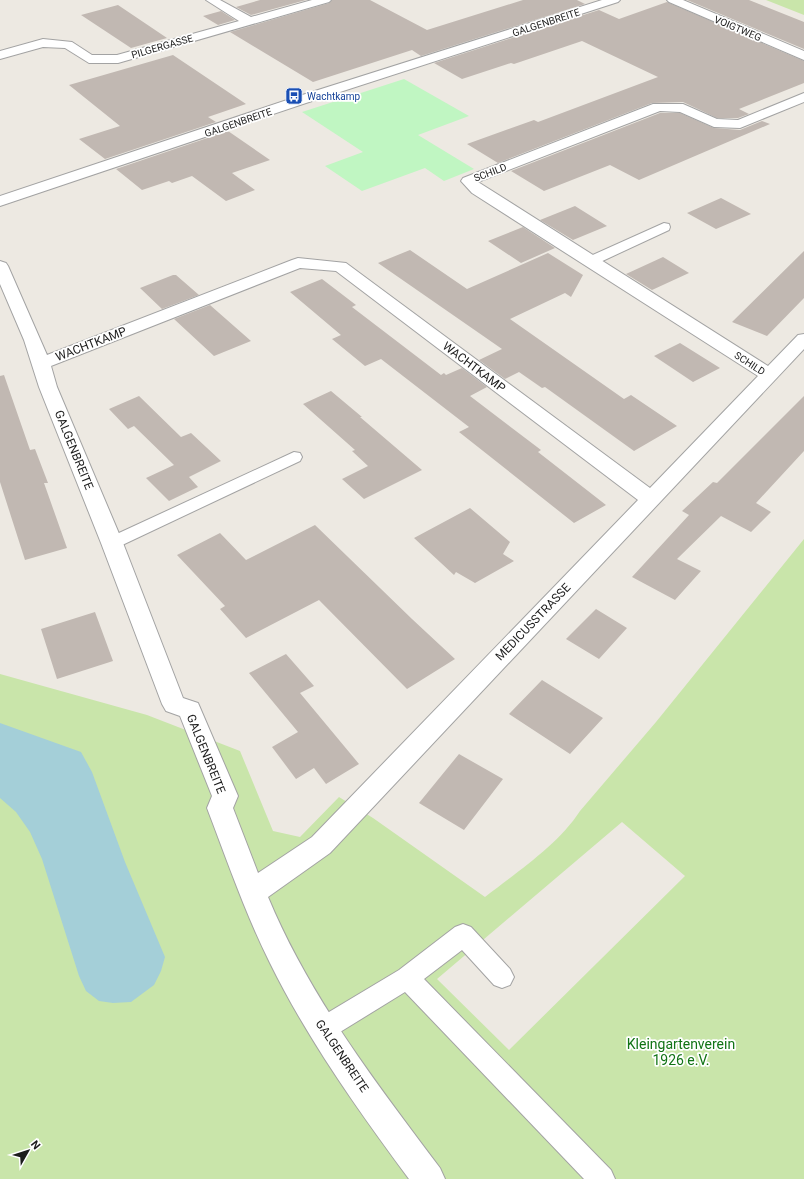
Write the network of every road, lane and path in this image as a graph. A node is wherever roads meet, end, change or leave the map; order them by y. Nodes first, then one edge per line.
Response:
1 (212, 0) edge
2 (325, 0) edge
3 (614, 0) edge
4 (673, 0) edge
5 (248, 21) junction
6 (0, 55) edge
7 (804, 56) edge
8 (804, 97) edge
9 (0, 201) edge
10 (664, 227) dead end
11 (591, 261) junction
12 (0, 266) edge
13 (804, 339) edge
14 (42, 362) junction
15 (769, 375) junction
16 (294, 457) dead end
17 (651, 499) junction
18 (112, 543) junction
19 (253, 892) junction
20 (502, 977) dead end
21 (407, 978) junction
22 (323, 1029) junction
23 (429, 1179) edge
24 (602, 1179) edge

1 - 5 street
2 - 5 street, PILGERGASSE
3 - 9 street, GALGENBREITE
4 - 7 street, VOIGTWEG
5 - 6 street, PILGERGASSE
8 - 11 street, SCHILD
10 - 11 lane
11 - 15 street, SCHILD
12 - 14 street, GALGENBREITE
13 - 15 street, MEDICUSSTRASSE
14 - 17 street, WACHTKAMP
14 - 18 street, GALGENBREITE
15 - 17 street, MEDICUSSTRASSE
16 - 18 lane
17 - 19 street, MEDICUSSTRASSE
18 - 19 street, GALGENBREITE
19 - 22 street, GALGENBREITE
20 - 21 lane
21 - 22 lane
21 - 24 lane
22 - 23 street, GALGENBREITE

